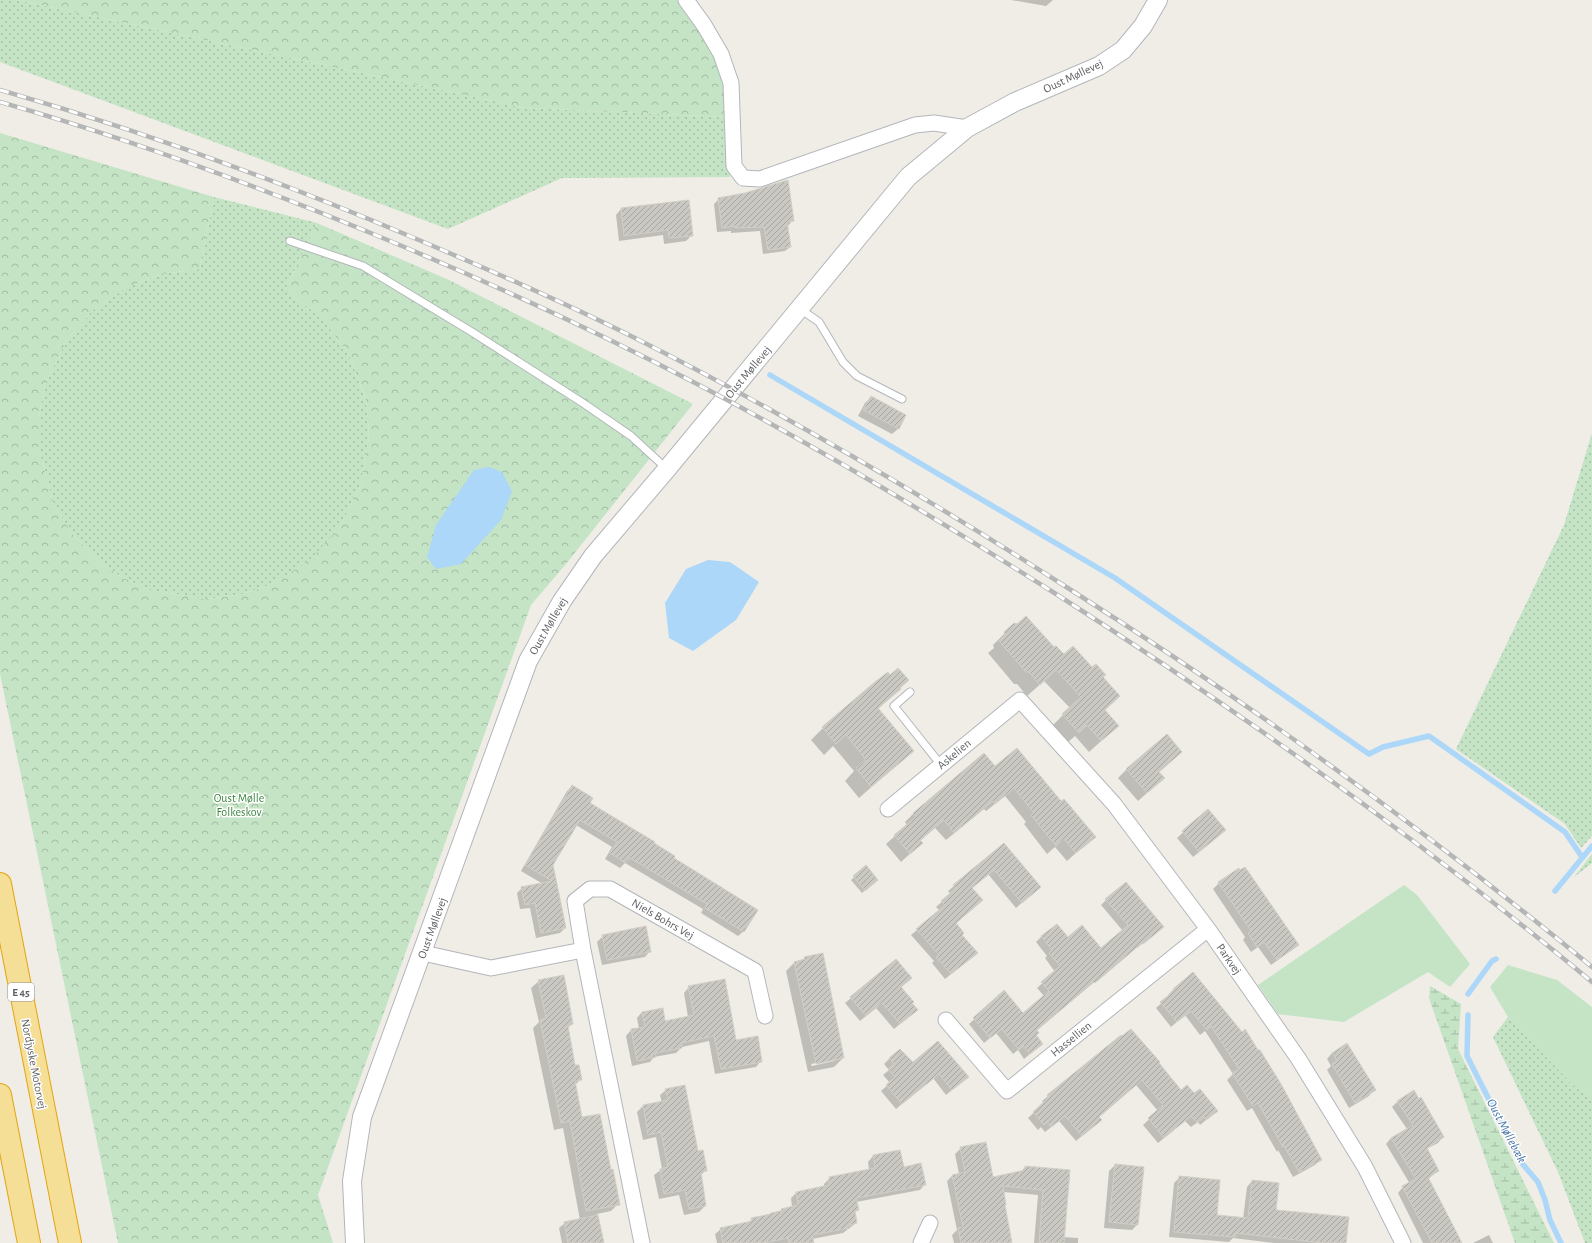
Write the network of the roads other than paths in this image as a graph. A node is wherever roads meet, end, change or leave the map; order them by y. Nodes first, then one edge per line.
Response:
1 (686, 0) edge
2 (1158, 0) edge
3 (967, 128) junction
4 (290, 241) dead end
5 (800, 309) junction
6 (902, 399) dead end
7 (667, 469) junction
8 (910, 692) dead end
9 (1020, 700) joint
10 (941, 765) junction
11 (888, 809) dead end
12 (0, 884) edge
13 (1208, 929) junction
14 (583, 950) junction
15 (423, 953) junction
16 (765, 1016) dead end
17 (946, 1020) dead end
18 (0, 1096) edge
19 (41, 1100) junction
20 (0, 1127) edge
21 (930, 1223) dead end
22 (18, 1243) edge
23 (29, 1243) edge
24 (70, 1243) edge
25 (78, 1243) edge
26 (355, 1243) edge
27 (642, 1243) edge
28 (921, 1243) edge
29 (1403, 1243) edge

1 - 3 street
2 - 3 street, Oust Møllevej
3 - 5 street, Oust Møllevej
4 - 7 lane
5 - 6 lane
5 - 7 street, Oust Møllevej
7 - 15 street, Oust Møllevej
8 - 10 lane
9 - 10 street, Askelien
9 - 13 street, Parkvej
10 - 11 street, Askelien
12 - 19 highway, Nordjyske Motorvej / E 45
13 - 17 street, Hassellien
13 - 29 street, Parkvej
14 - 15 street
14 - 16 street, Niels Bohrs Vej
14 - 27 street, Niels Bohrs Vej
15 - 26 street, Oust Møllevej
18 - 23 highway
19 - 24 highway, Nordjyske Motorvej / E 45
19 - 25 highway
20 - 22 highway
21 - 28 street

